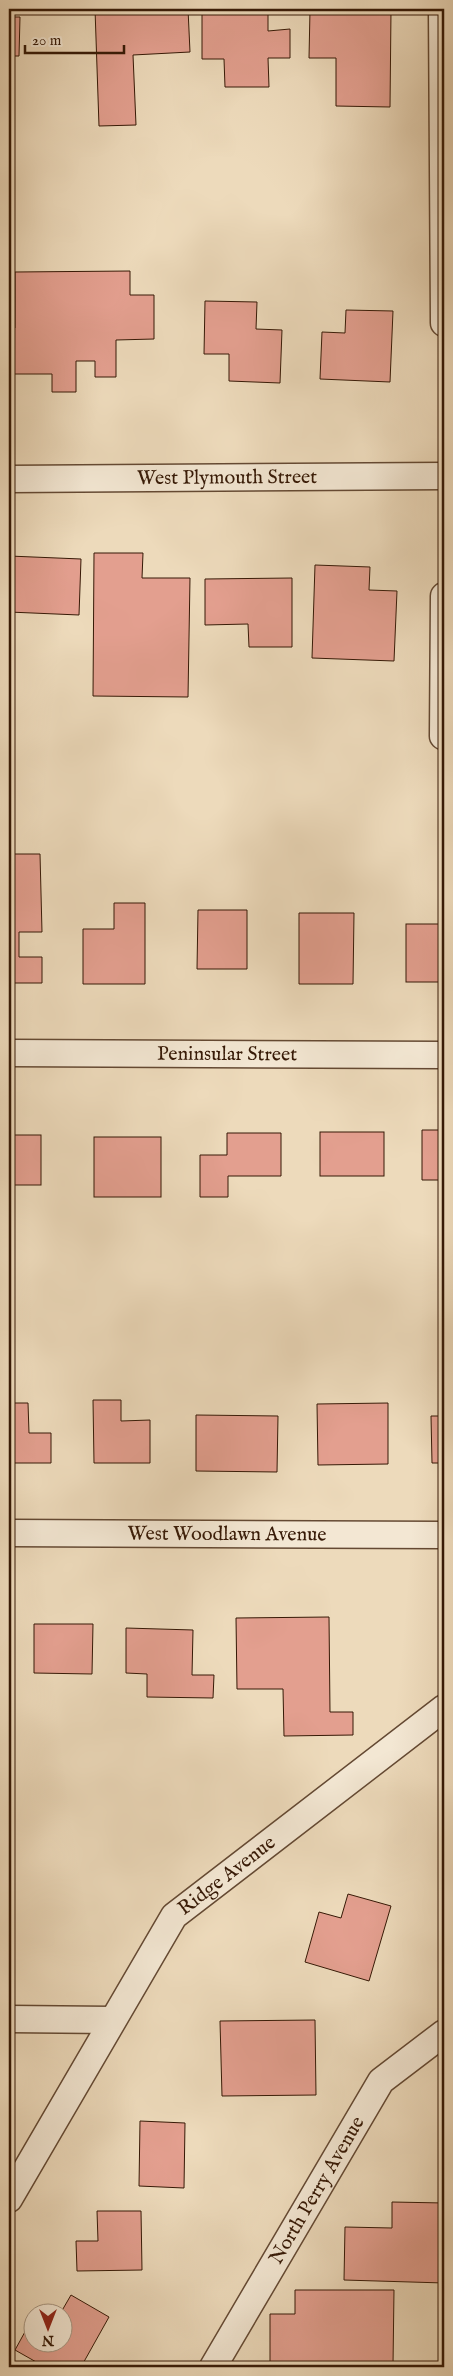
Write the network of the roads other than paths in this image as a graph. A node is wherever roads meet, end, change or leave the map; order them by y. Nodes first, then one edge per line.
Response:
1 (442, 9) edge
2 (444, 323) edge
3 (444, 476) edge
4 (9, 479) edge
5 (444, 596) edge
6 (443, 736) dead end
7 (9, 1053) edge
8 (444, 1055) edge
9 (9, 1533) edge
10 (444, 1536) edge
11 (444, 1708) edge
12 (9, 2019) edge
13 (112, 2020) junction
14 (444, 2033) edge
15 (9, 2199) edge
16 (213, 2367) edge

1 - 2 street
3 - 4 street, West Plymouth Street
5 - 6 street
7 - 8 street, Peninsular Street
9 - 10 street, West Woodlawn Avenue
11 - 13 street, Ridge Avenue
12 - 13 street
13 - 15 street, Ridge Avenue
14 - 16 street, North Perry Avenue

